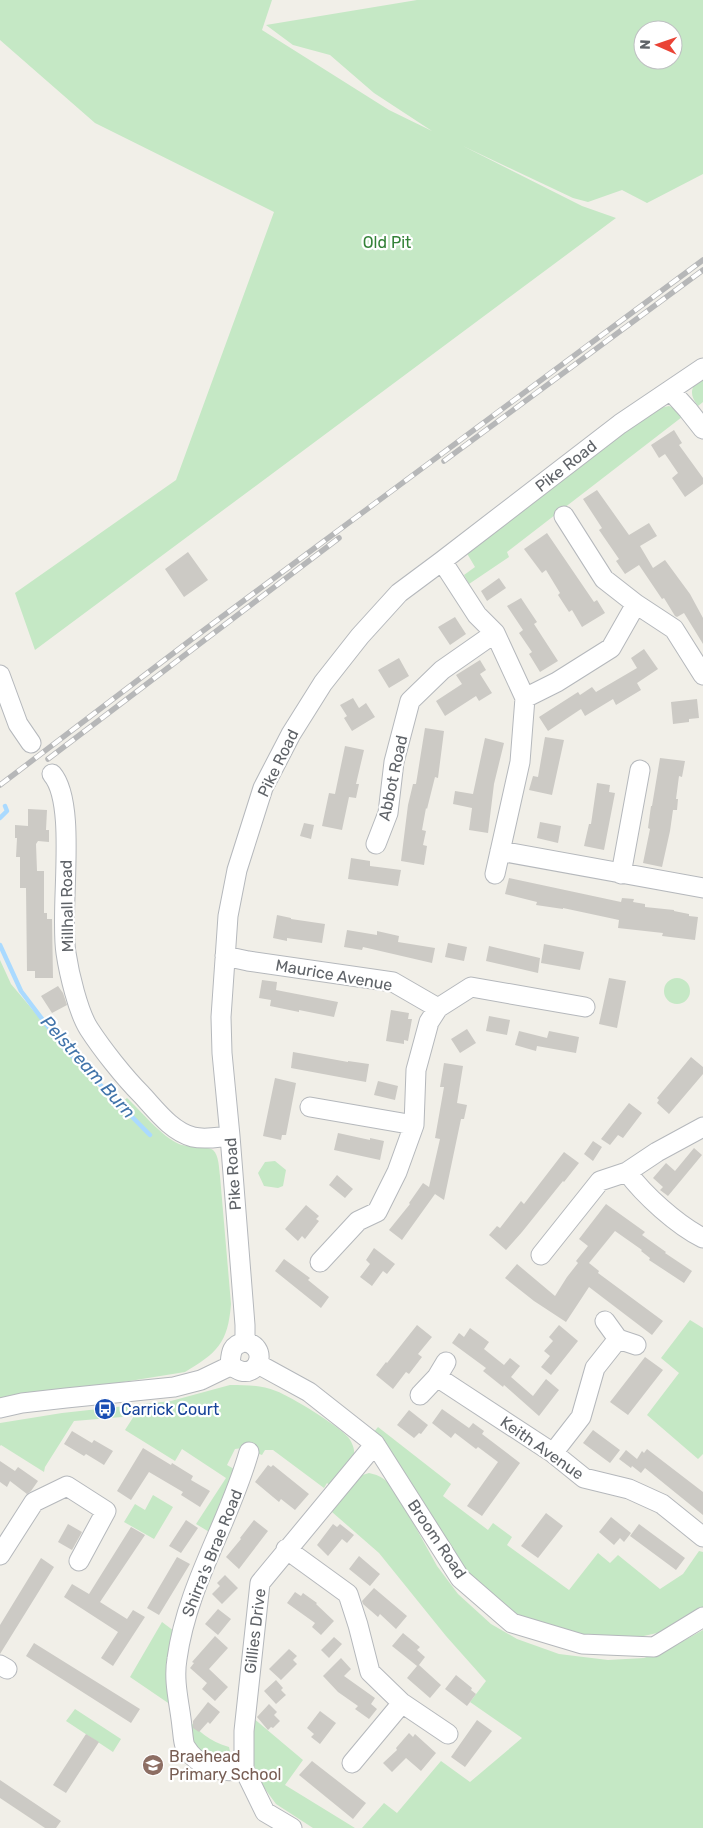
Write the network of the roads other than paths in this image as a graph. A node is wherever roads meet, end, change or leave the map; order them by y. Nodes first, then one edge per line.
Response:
1 (703, 368) edge
2 (670, 390) junction
3 (703, 429) edge
4 (564, 516) dead end
5 (442, 561) junction
6 (636, 604) junction
7 (495, 633) junction
8 (0, 675) edge
9 (703, 675) edge
10 (525, 698) junction
11 (31, 743) dead end
12 (52, 774) dead end
13 (633, 780) dead end
14 (376, 844) dead end
15 (500, 851) junction
16 (495, 874) dead end
17 (621, 874) junction
18 (703, 888) edge
19 (225, 956) junction
20 (585, 1007) dead end
21 (438, 1008) junction
22 (310, 1107) dead end
23 (414, 1125) junction
24 (703, 1127) edge
25 (230, 1136) junction
26 (627, 1172) junction
27 (703, 1238) edge
28 (541, 1255) dead end
29 (320, 1262) dead end
30 (605, 1321) dead end
31 (618, 1339) junction
32 (245, 1342) junction
33 (636, 1345) dead end
34 (258, 1364) junction
35 (230, 1366) junction
36 (420, 1395) dead end
37 (0, 1408) edge
38 (375, 1444) junction
39 (249, 1452) dead end
40 (553, 1453) junction
41 (703, 1537) edge
42 (286, 1549) junction
43 (0, 1555) edge
44 (78, 1562) dead end
45 (703, 1617) edge
46 (402, 1703) junction
47 (448, 1734) dead end
48 (352, 1763) dead end
49 (244, 1769) junction
50 (292, 1828) edge

1 - 2 street, Pike Road
2 - 3 street
2 - 5 street, Pike Road
4 - 6 street
5 - 7 street
5 - 19 street, Pike Road
6 - 9 street
6 - 10 street
7 - 10 street
7 - 14 street, Abbot Road
8 - 11 street
10 - 15 street
12 - 25 street, Millhall Road
13 - 17 street
15 - 16 street
15 - 17 street
17 - 18 street
19 - 21 street, Maurice Avenue
19 - 25 street, Pike Road
20 - 21 street
21 - 23 street
22 - 23 street
23 - 29 street
24 - 26 street
25 - 32 street, Pike Road
26 - 27 street
26 - 28 street
30 - 31 street
31 - 33 street
31 - 40 street
32 - 34 street
32 - 35 street
34 - 35 street
34 - 38 street, Broom Road
35 - 37 street
36 - 40 street, Keith Avenue
38 - 42 street, Gillies Drive
38 - 45 street, Broom Road
39 - 49 street, Shirra's Brae Road
40 - 41 street, Keith Avenue
42 - 46 street
42 - 49 street, Gillies Drive
43 - 44 street
46 - 47 street
46 - 48 street
49 - 50 street

